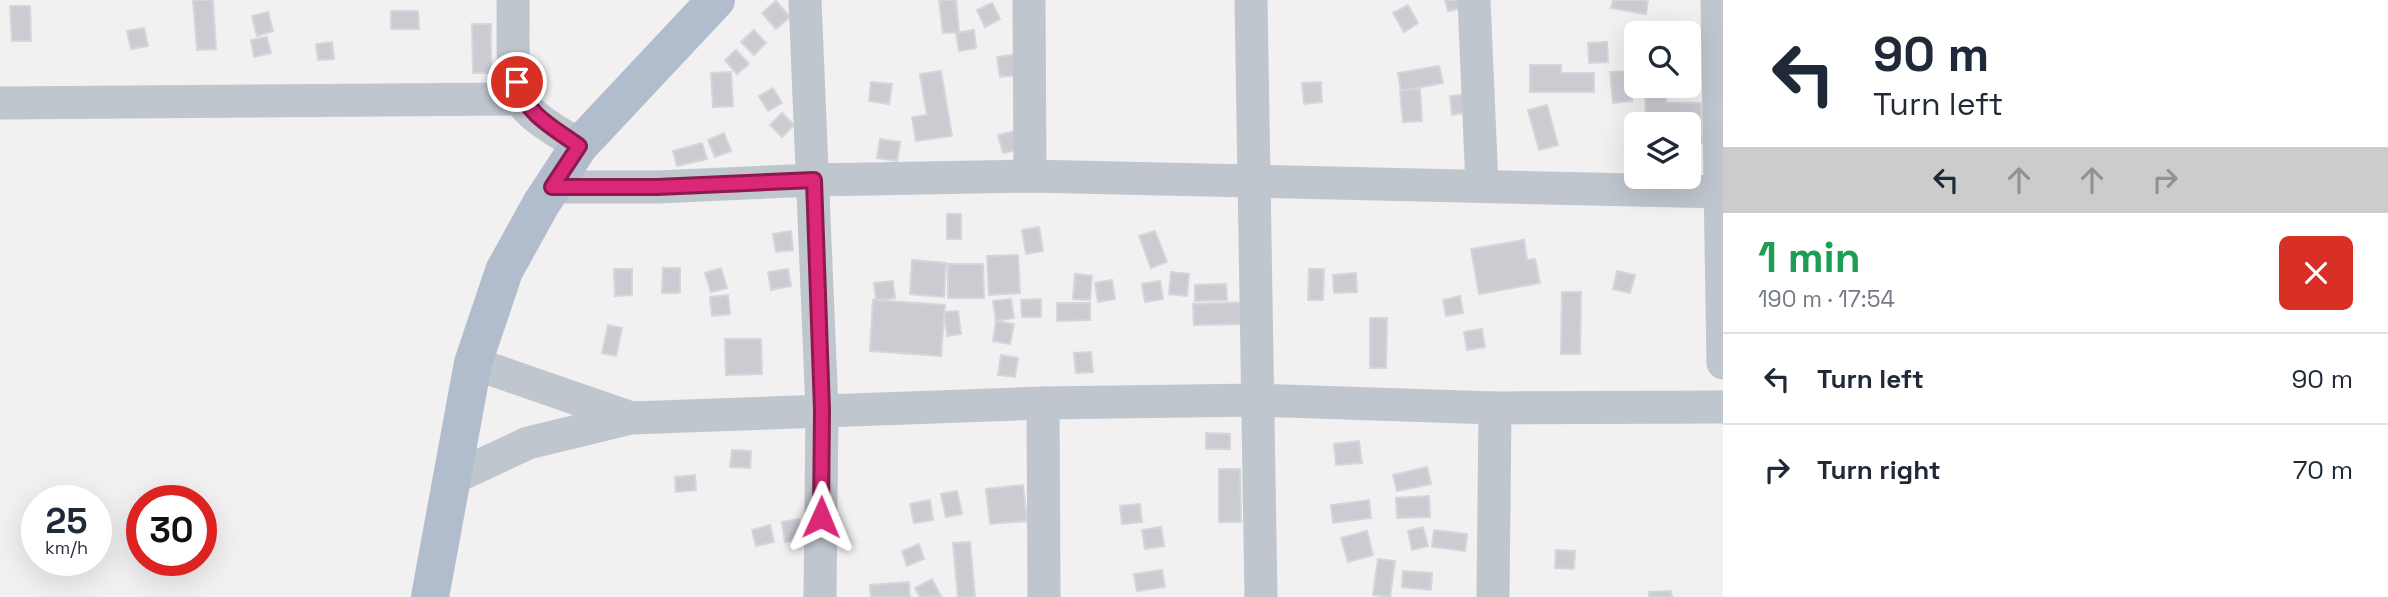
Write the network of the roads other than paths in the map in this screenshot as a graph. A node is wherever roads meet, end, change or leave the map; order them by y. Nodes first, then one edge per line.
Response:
1 (513, 0) edge
2 (716, 0) edge
3 (805, 0) edge
4 (1029, 0) edge
5 (1251, 0) edge
6 (1474, 0) edge
7 (1717, 0) edge
8 (521, 99) junction
9 (0, 103) edge
10 (579, 146) junction
11 (1030, 176) junction
12 (814, 180) junction
13 (1254, 183) junction
14 (1482, 186) junction
15 (552, 187) junction
16 (1721, 192) edge
17 (473, 363) junction
18 (1723, 363) edge
19 (1258, 400) junction
20 (1043, 403) junction
21 (1723, 407) edge
22 (1495, 408) junction
23 (822, 410) junction
24 (631, 418) junction
25 (451, 479) junction
26 (429, 597) edge
27 (820, 597) edge
28 (1044, 597) edge
29 (1261, 597) edge
30 (1493, 597) edge

1 - 8 street
2 - 10 main road
3 - 12 street
4 - 11 street
5 - 13 street
6 - 14 street
7 - 16 street
8 - 9 street
8 - 10 street
10 - 15 main road
11 - 12 street
11 - 13 street
12 - 15 street
12 - 23 street
13 - 14 street
13 - 19 street
14 - 16 street
15 - 17 main road
16 - 18 street
17 - 24 street
17 - 25 main road
19 - 20 street
19 - 22 street
19 - 29 street
20 - 23 street
20 - 28 street
21 - 22 street
22 - 30 street
23 - 24 street
23 - 27 street
24 - 25 street
25 - 26 main road

